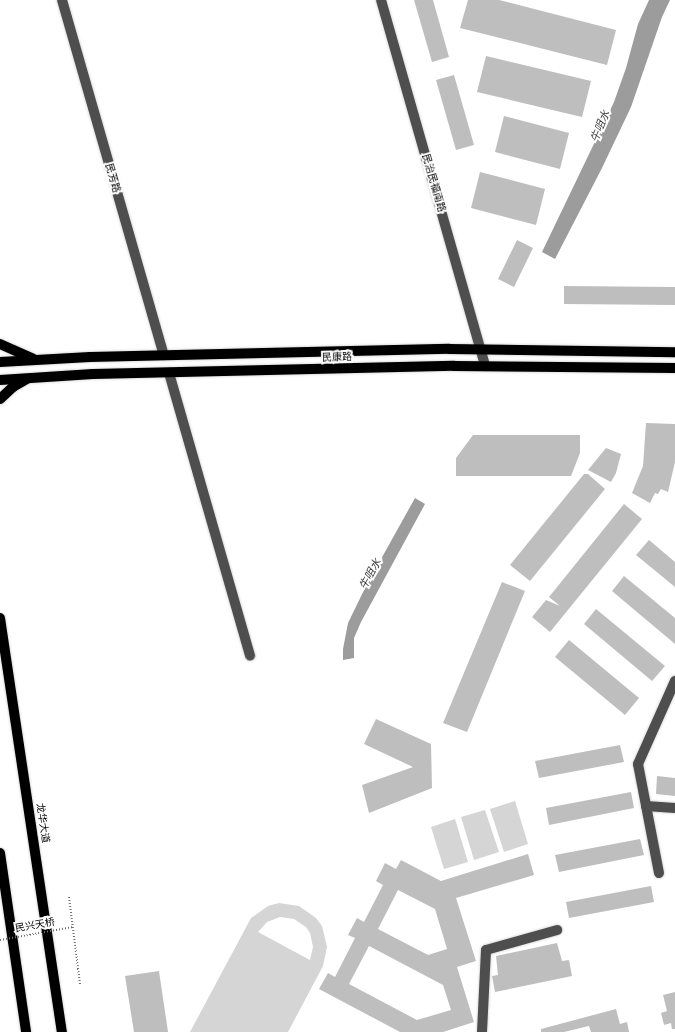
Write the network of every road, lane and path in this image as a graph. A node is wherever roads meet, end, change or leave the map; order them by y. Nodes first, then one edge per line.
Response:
1 (62, 0) edge
2 (381, 0) edge
3 (0, 344) edge
4 (480, 350) junction
5 (675, 352) edge
6 (164, 355) junction
7 (38, 360) junction
8 (0, 362) edge
9 (485, 366) junction
10 (675, 368) edge
11 (169, 373) junction
12 (32, 377) junction
13 (0, 380) edge
14 (0, 399) edge
15 (0, 618) edge
16 (250, 656) dead end
17 (675, 681) edge
18 (646, 806) junction
19 (675, 808) edge
20 (0, 853) edge
21 (659, 873) dead end
22 (69, 897) dead end
23 (73, 927) junction
24 (557, 930) dead end
25 (0, 940) edge
26 (80, 984) dead end
27 (26, 1032) edge
28 (62, 1032) edge
29 (482, 1032) edge

1 - 6 street, 民芳路
2 - 4 street, 民治民福南路
3 - 7 main road
4 - 5 main road, 民康路
4 - 6 main road, 民康路
4 - 9 street, 民治民福南路
6 - 7 main road, 民康路
7 - 8 main road, 民康路
9 - 10 main road, 民康路
9 - 11 main road, 民康路
11 - 12 main road, 民康路
11 - 16 street
12 - 13 main road, 民康路
12 - 14 main road
15 - 28 main road, 龙华大道
17 - 18 street
18 - 19 street
18 - 21 street
20 - 27 main road
22 - 23 path
23 - 25 path, 民兴天桥, bridge
23 - 26 path
24 - 29 street

